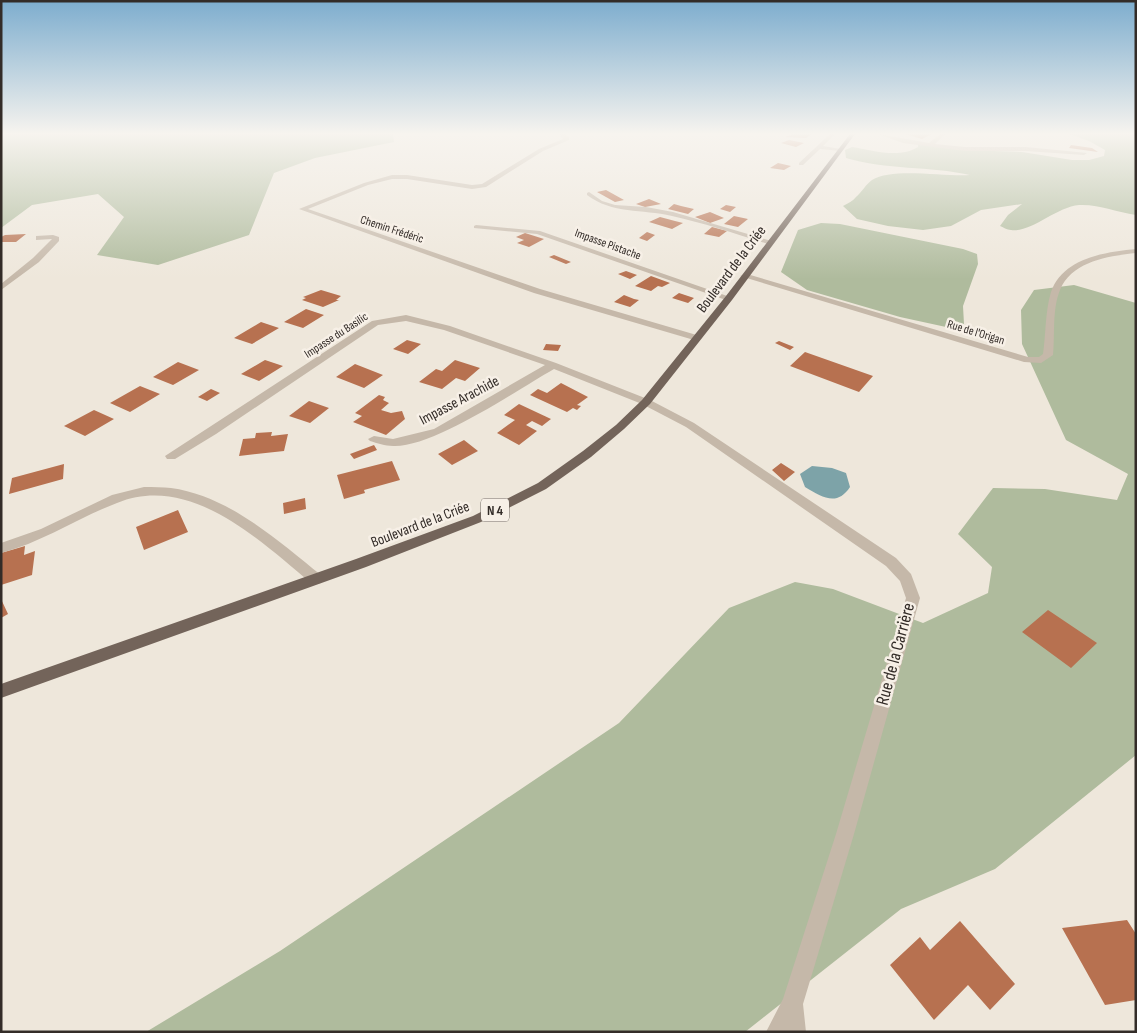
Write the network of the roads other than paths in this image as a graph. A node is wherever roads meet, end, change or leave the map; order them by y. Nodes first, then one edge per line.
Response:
1 (373, 182) edge
2 (441, 182) edge
3 (490, 182) edge
4 (815, 182) edge
5 (589, 194) dead end
6 (476, 227) dead end
7 (38, 238) dead end
8 (770, 242) junction
9 (1136, 251) edge
10 (744, 276) junction
11 (1, 288) edge
12 (729, 298) junction
13 (697, 338) junction
14 (554, 365) junction
15 (646, 402) junction
16 (374, 439) dead end
17 (171, 456) dead end
18 (1, 548) edge
19 (316, 579) junction
20 (1, 692) edge
21 (792, 1004) junction
22 (777, 1032) edge
23 (795, 1032) edge

1 - 13 street, Chemin Frédéric
2 - 3 street, Chemin Frédéric
4 - 8 main road, Boulevard de la Criée / N 4
5 - 8 street
6 - 12 street, Impasse Pistache
7 - 11 street
8 - 10 main road, Boulevard de la Criée / N 4
9 - 10 street, Rue de l'Origan
10 - 12 main road, Boulevard de la Criée / N 4
12 - 13 main road, Boulevard de la Criée / N 4
13 - 15 main road, Boulevard de la Criée / N 4
14 - 15 street, Impasse du Basilic
14 - 16 street, Impasse Arachide
14 - 17 street, Impasse du Basilic
15 - 19 main road, Boulevard de la Criée / N 4
15 - 21 street, Rue de la Carrière
18 - 19 street
19 - 20 main road, Boulevard de la Criée / N 4
21 - 22 street
21 - 23 street, Rue de la Carrière

